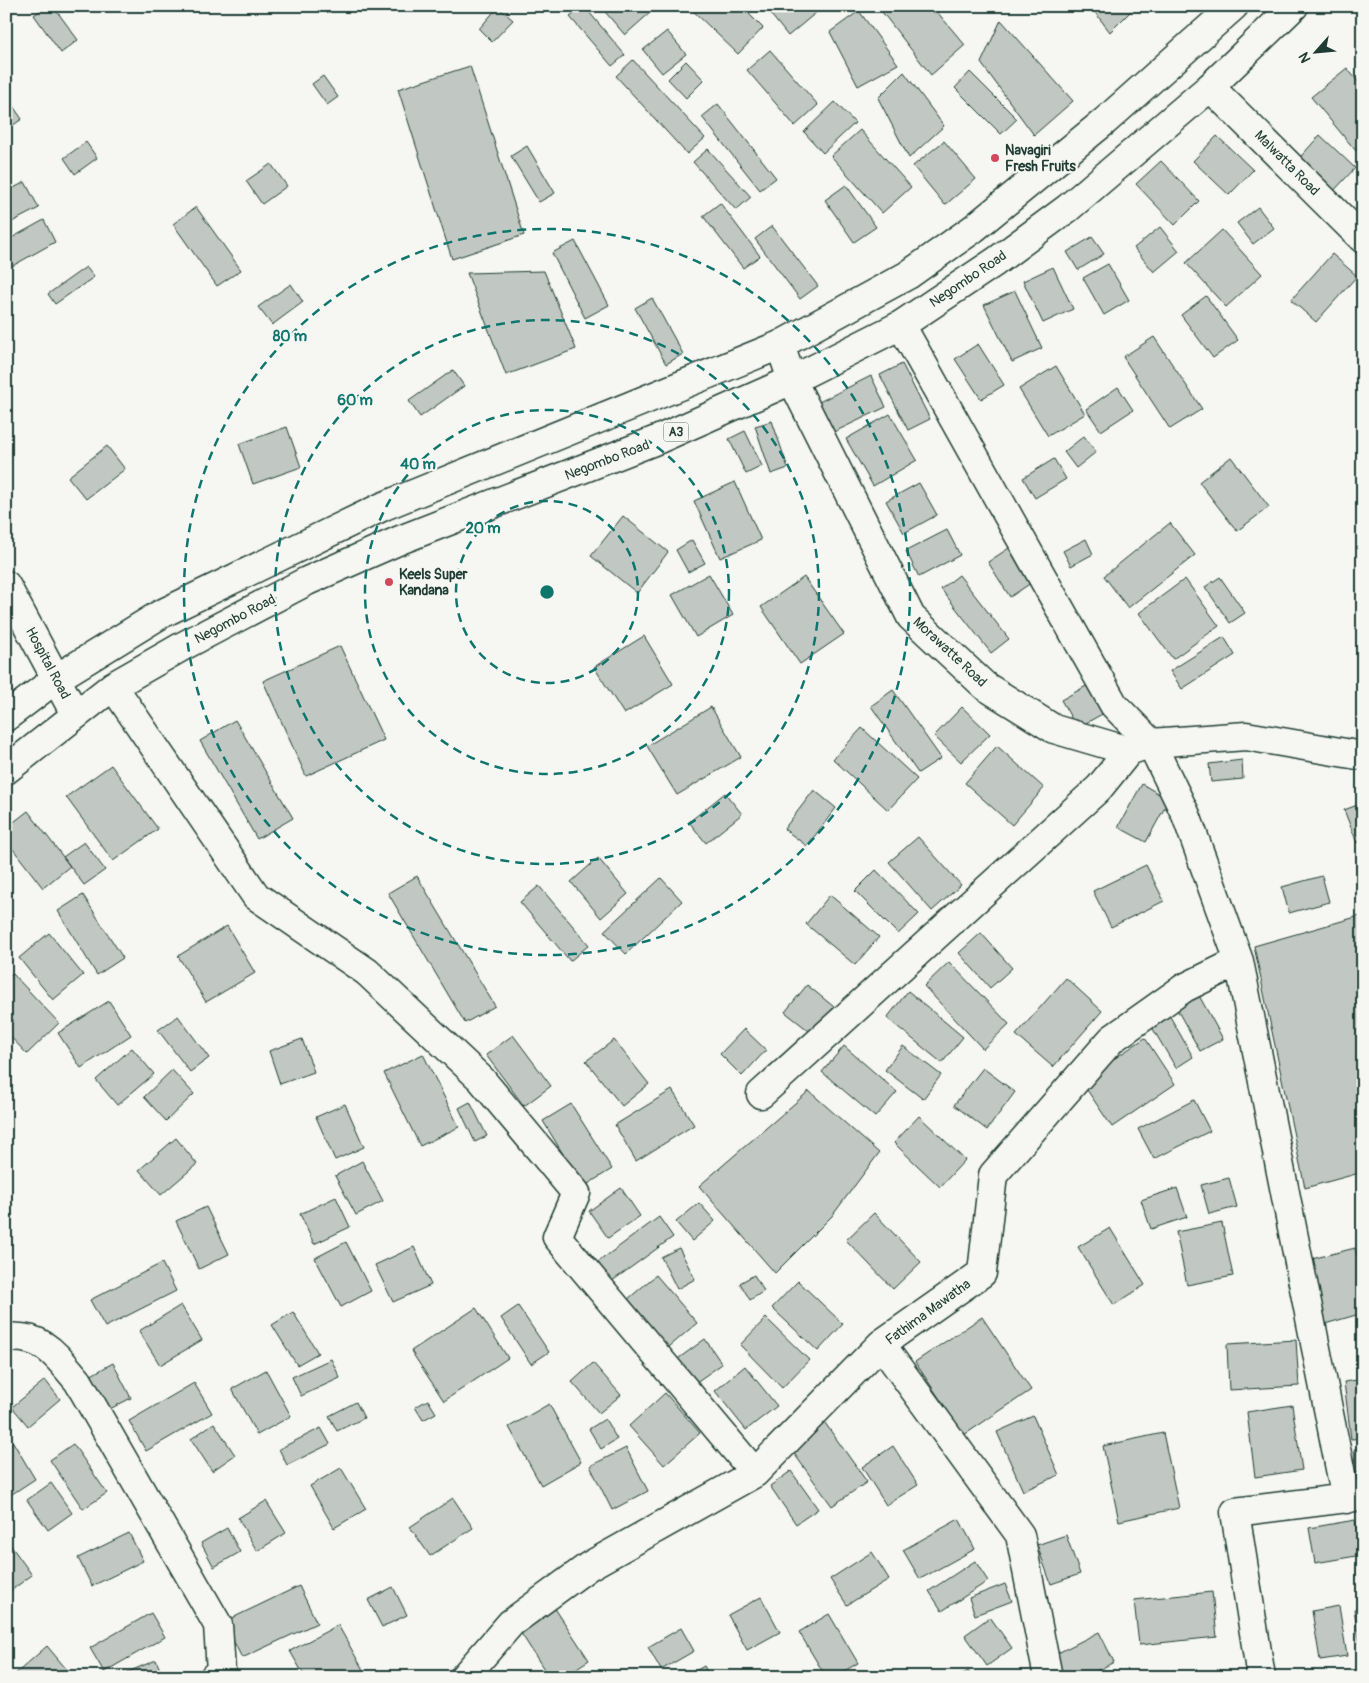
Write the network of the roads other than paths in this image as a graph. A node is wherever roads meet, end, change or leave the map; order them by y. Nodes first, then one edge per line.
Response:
1 (1234, 6) edge
2 (1294, 6) edge
3 (1210, 87) junction
4 (1363, 239) edge
5 (901, 325) junction
6 (780, 345) junction
7 (792, 380) junction
8 (6, 585) edge
9 (57, 678) junction
10 (113, 686) junction
11 (76, 714) junction
12 (6, 717) edge
13 (1140, 747) junction
14 (1363, 756) edge
15 (6, 770) edge
16 (1239, 961) junction
17 (761, 1094) dead end
18 (6, 1338) edge
19 (882, 1344) junction
20 (755, 1473) junction
21 (1354, 1497) edge
22 (214, 1677) edge
23 (464, 1677) edge
24 (1048, 1677) edge
25 (1261, 1677) edge

1 - 6 main road
2 - 3 main road, Negombo Road / A3
3 - 4 main road, Malwatta Road
3 - 5 main road, Negombo Road / A3
5 - 7 main road, Negombo Road / A3
5 - 13 main road
6 - 7 main road, Morawatte Road
6 - 9 main road
7 - 10 main road, Negombo Road / A3
7 - 13 main road, Morawatte Road
8 - 9 main road, Hospital Road
9 - 11 main road, Hospital Road
9 - 12 main road
10 - 11 main road, Negombo Road / A3
10 - 20 main road
11 - 15 main road, Negombo Road / A3
13 - 14 main road, Morawatte Road
13 - 16 main road
13 - 17 main road
16 - 19 main road, Fathima Mawatha
16 - 21 main road
18 - 22 main road
19 - 20 main road
19 - 24 main road, Fathima Mawatha
20 - 23 main road
21 - 25 main road

